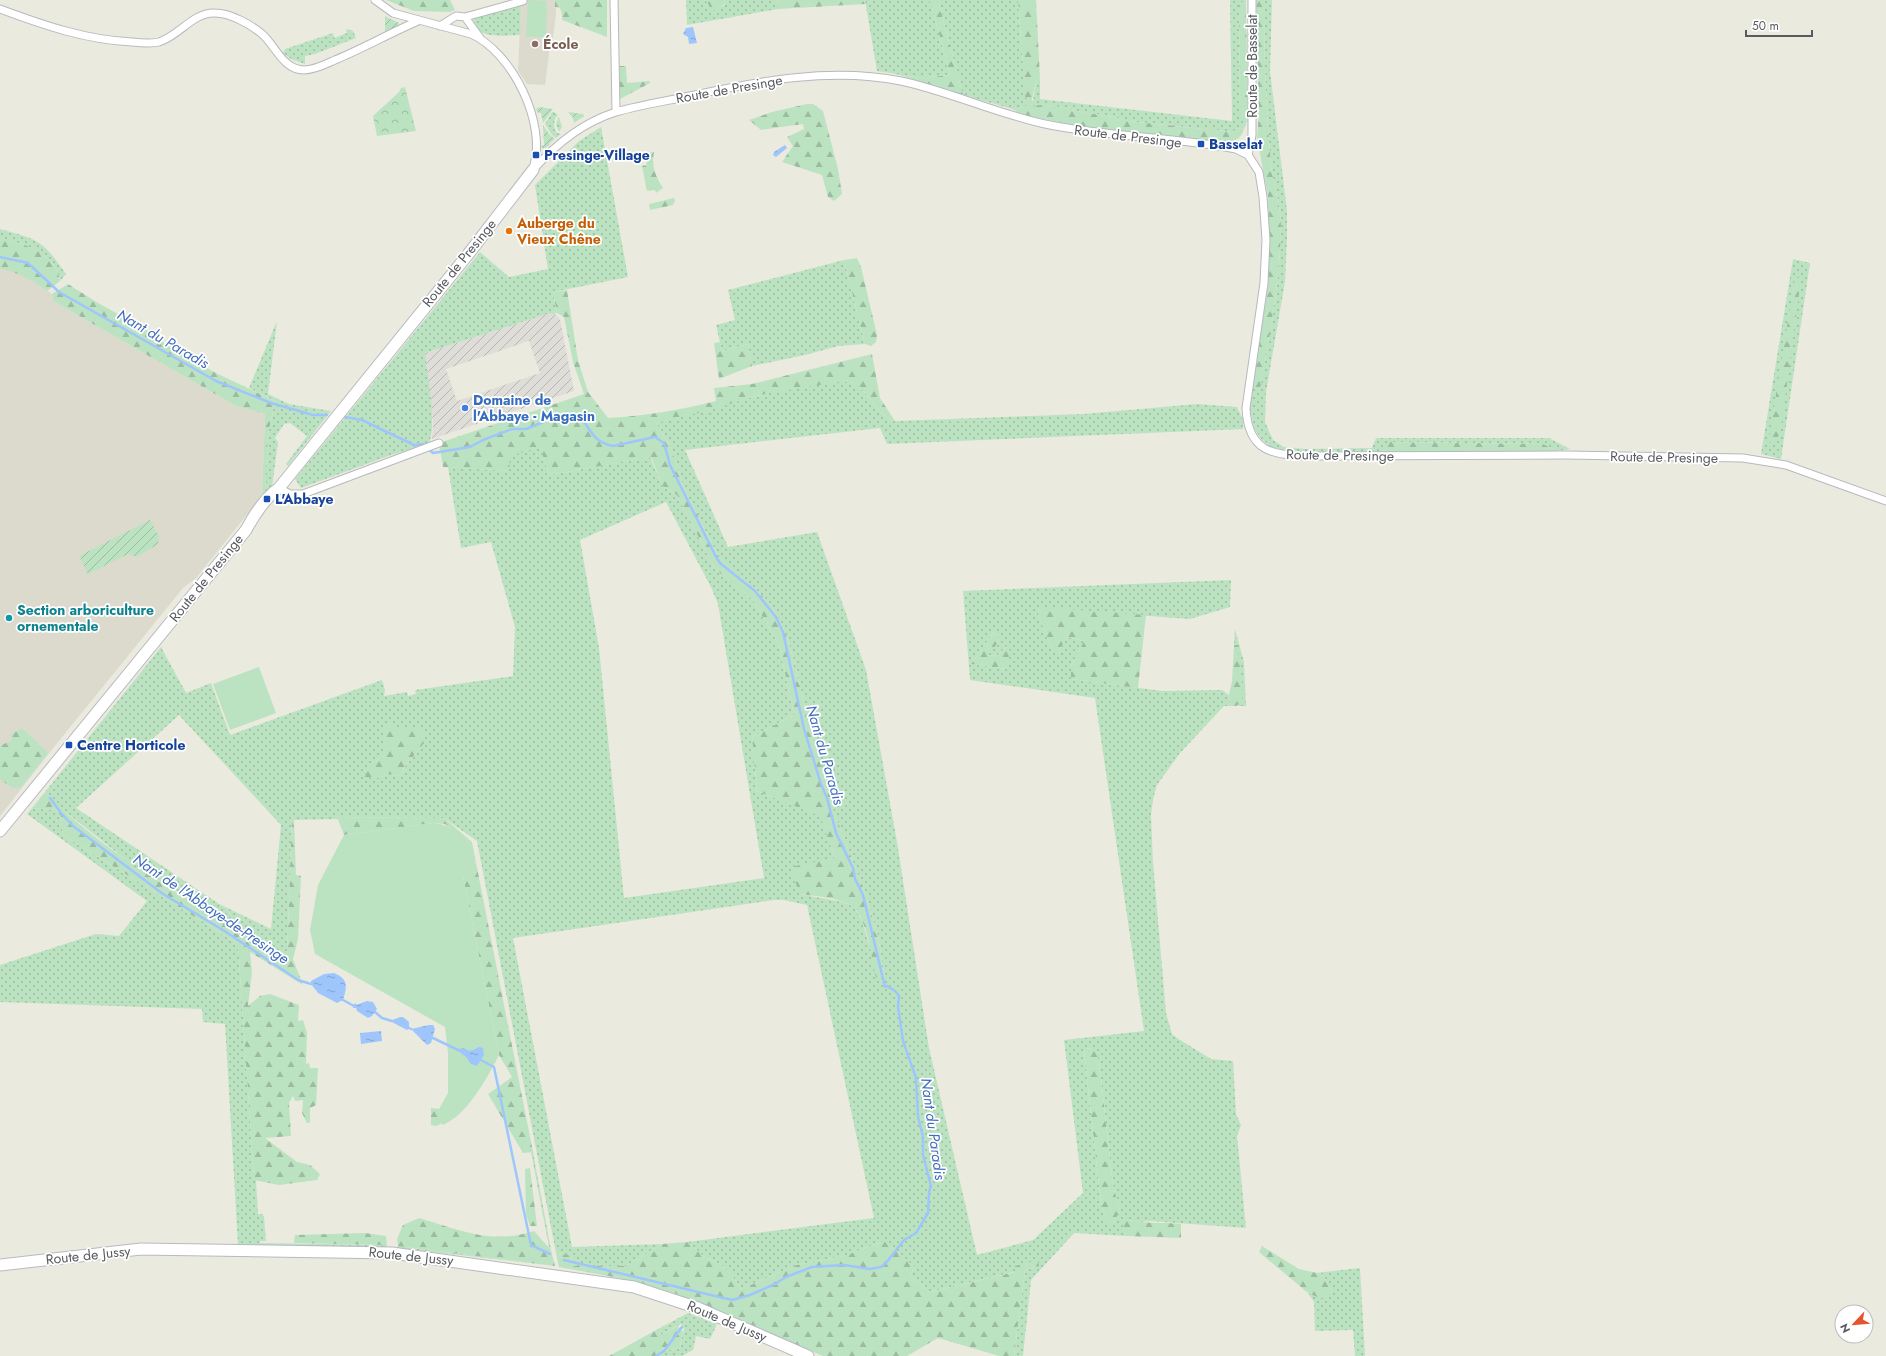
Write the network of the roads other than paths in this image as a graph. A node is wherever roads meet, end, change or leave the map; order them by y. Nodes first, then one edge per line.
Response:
1 (375, 0) edge
2 (614, 0) edge
3 (1252, 0) edge
4 (523, 1) edge
5 (0, 9) edge
6 (466, 17) junction
7 (418, 21) junction
8 (440, 26) junction
9 (480, 38) junction
10 (616, 112) junction
11 (1248, 155) junction
12 (533, 170) junction
13 (439, 443) dead end
14 (279, 488) junction
15 (1886, 501) edge
16 (0, 831) edge
17 (0, 1265) edge
18 (808, 1356) edge

1 - 7 street
2 - 10 street
3 - 11 street, Route de Basselat
4 - 6 street
5 - 7 street
6 - 8 street
6 - 9 street
7 - 8 street
8 - 9 street
9 - 12 street
10 - 11 street, Route de Presinge
10 - 12 street, Route de Presinge
11 - 15 street, Route de Presinge
12 - 14 street, Route de Presinge
13 - 14 street
14 - 16 street, Route de Presinge
17 - 18 street, Route de Jussy

